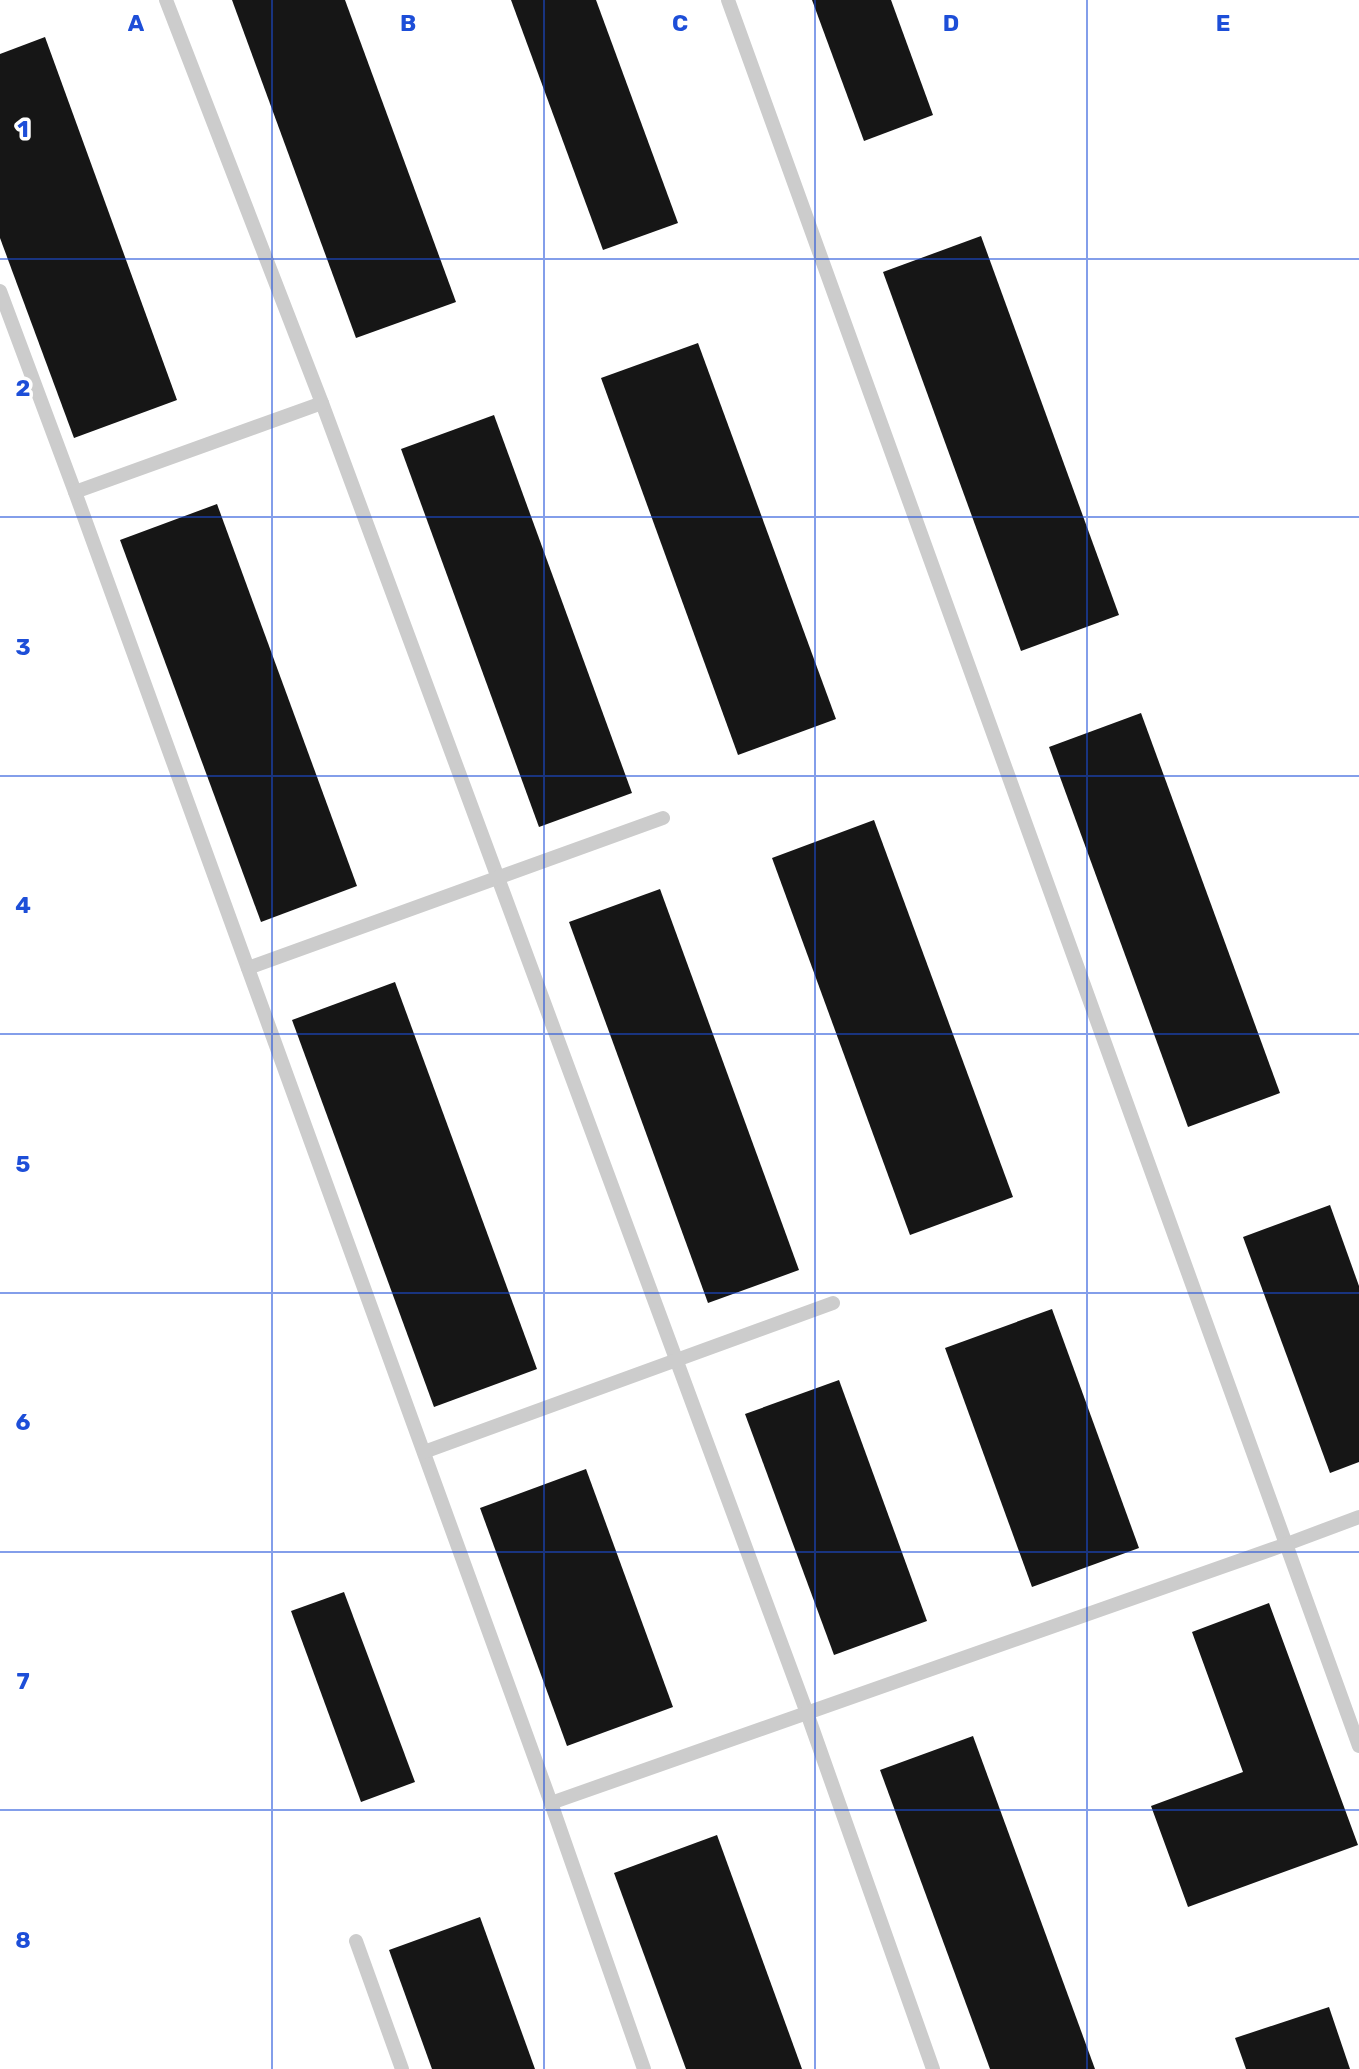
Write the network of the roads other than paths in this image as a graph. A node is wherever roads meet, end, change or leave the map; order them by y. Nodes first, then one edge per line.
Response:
1 (166, 0) edge
2 (728, 0) edge
3 (0, 291) edge
4 (322, 403) junction
5 (75, 492) junction
6 (663, 818) dead end
7 (498, 878) junction
8 (248, 968) junction
9 (833, 1303) dead end
10 (677, 1361) junction
11 (424, 1452) junction
12 (1359, 1517) edge
13 (1287, 1545) junction
14 (807, 1713) junction
15 (1359, 1746) edge
16 (551, 1803) junction
17 (356, 1941) dead end
18 (402, 2069) edge
19 (644, 2069) edge
20 (933, 2069) edge

1 - 4 lane
2 - 13 lane
3 - 5 lane
4 - 5 lane
4 - 7 lane
5 - 8 lane
6 - 7 lane
7 - 8 lane
7 - 10 lane
8 - 11 lane
9 - 10 lane
10 - 11 lane
10 - 14 lane
11 - 16 lane
12 - 13 lane
13 - 14 lane
13 - 15 lane
14 - 16 lane
14 - 20 lane
16 - 19 lane
17 - 18 lane

